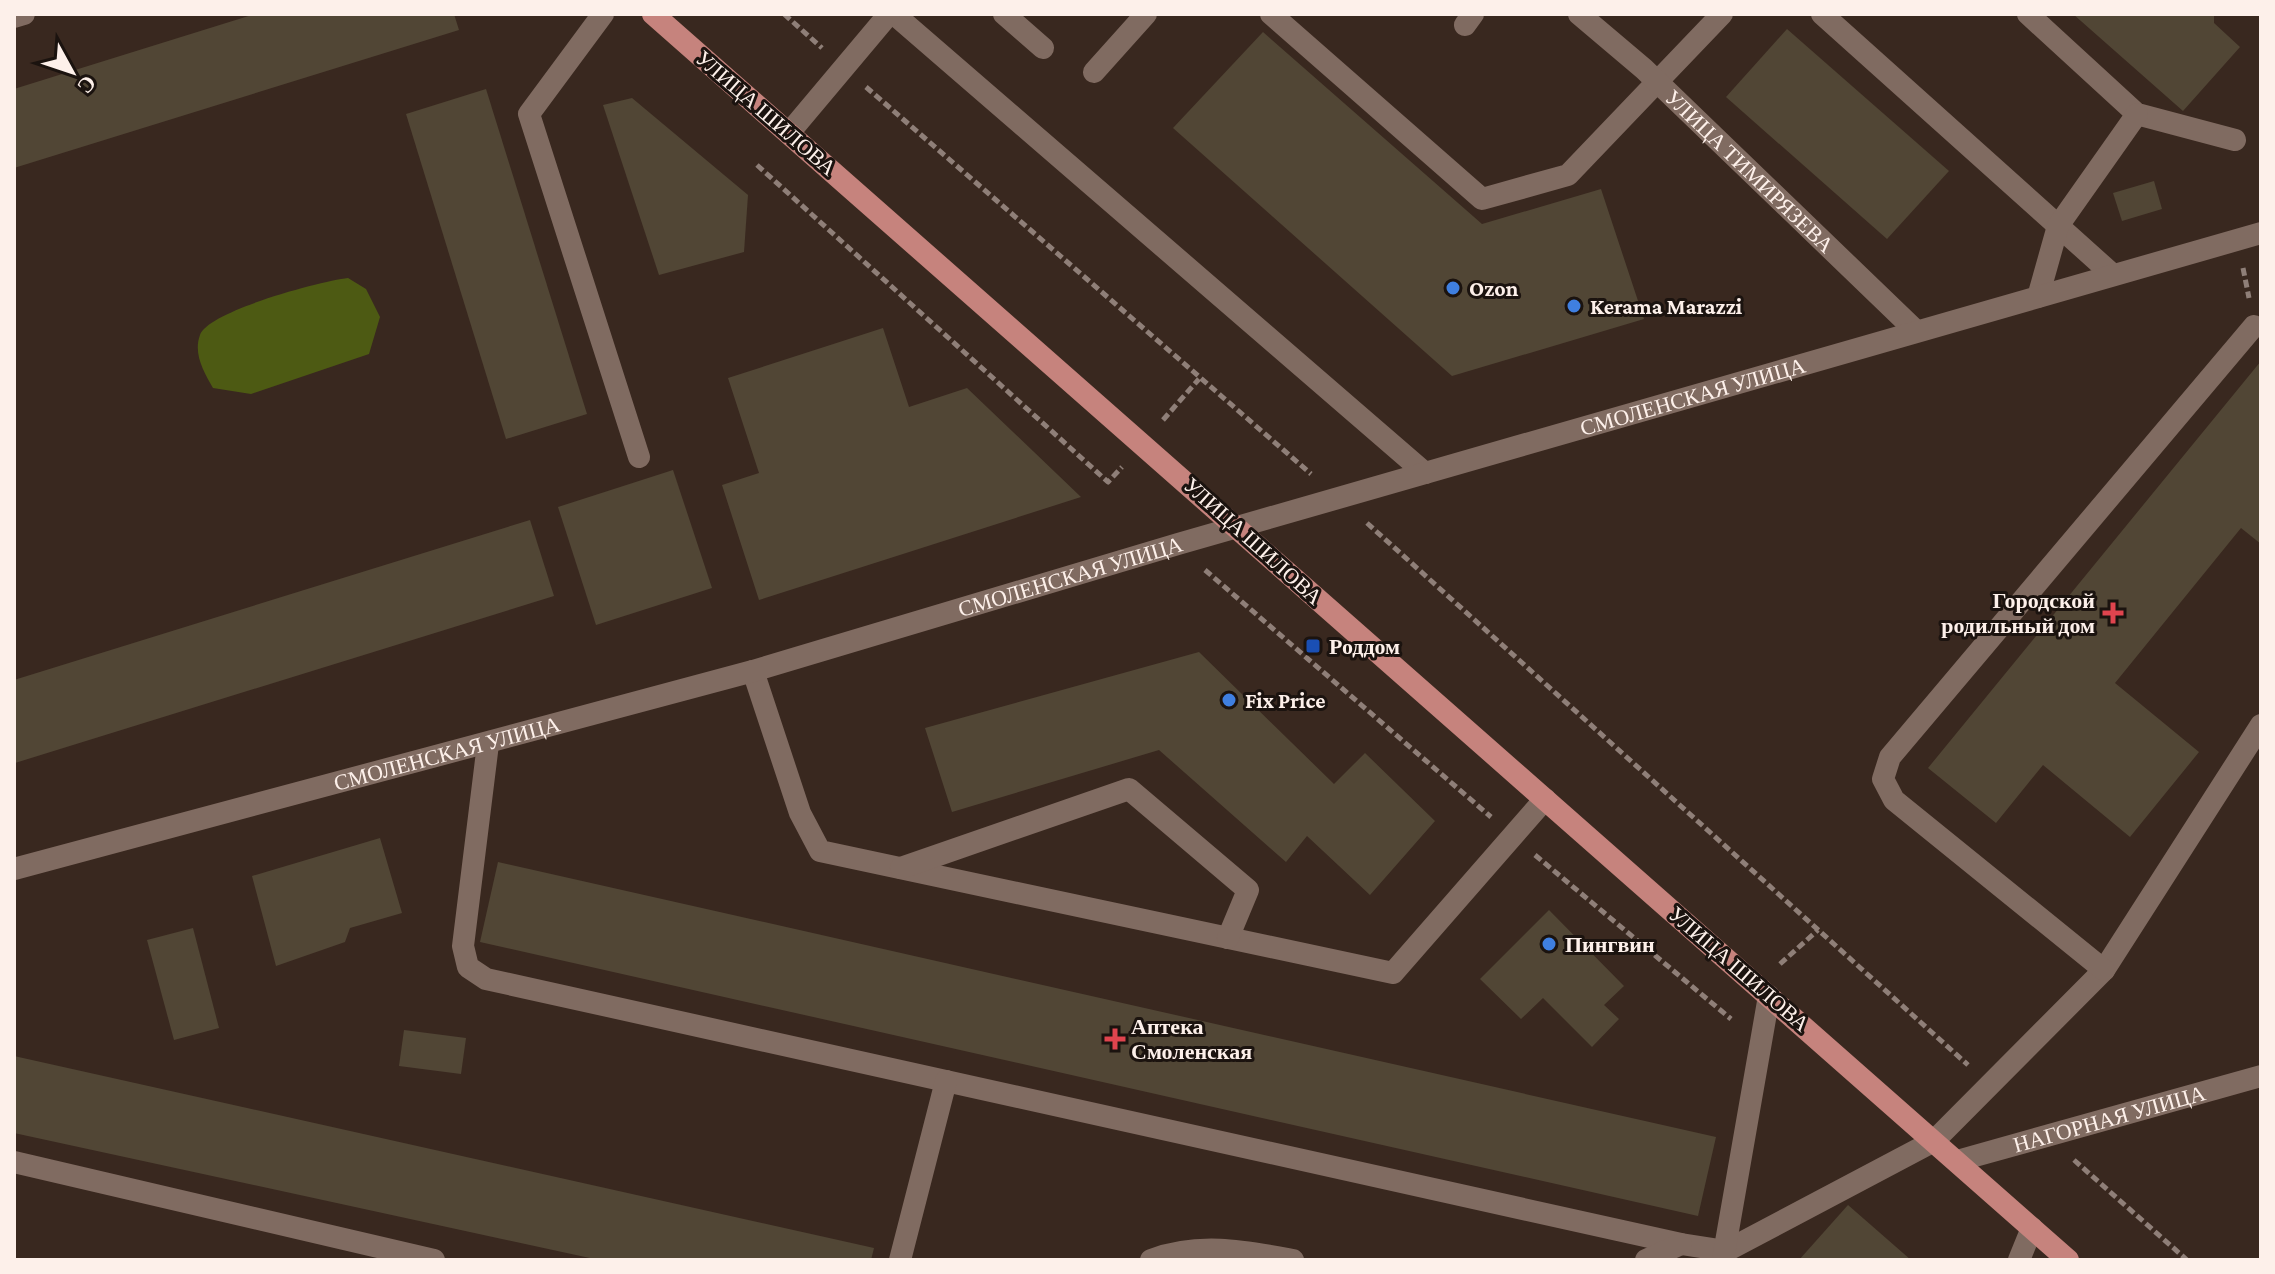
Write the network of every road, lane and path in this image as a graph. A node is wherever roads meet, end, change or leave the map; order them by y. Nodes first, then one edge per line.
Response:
1 (24, 14) edge
2 (603, 14) edge
3 (653, 14) edge
4 (784, 14) edge
5 (892, 14) edge
6 (1004, 14) edge
7 (1146, 14) edge
8 (1271, 14) edge
9 (1579, 14) edge
10 (1722, 14) edge
11 (1822, 14) edge
12 (2028, 14) edge
13 (14, 17) edge
14 (1043, 48) dead end
15 (845, 68) junction
16 (1094, 72) dead end
17 (1659, 83) junction
18 (2137, 114) junction
19 (789, 133) junction
20 (2235, 140) dead end
21 (757, 165) dead end
22 (2058, 226) junction
23 (2261, 233) edge
24 (2237, 240) junction
25 (2113, 275) junction
26 (2038, 297) junction
27 (2254, 326) joint
28 (1916, 331) junction
29 (639, 457) dead end
30 (1425, 473) junction
31 (1108, 482) dead end
32 (1339, 498) junction
33 (1239, 529) junction
34 (1205, 570) dead end
35 (753, 671) junction
36 (1358, 700) dead end
37 (2261, 725) edge
38 (488, 744) junction
39 (1545, 799) junction
40 (900, 868) junction
41 (14, 869) edge
42 (1228, 938) junction
43 (2104, 970) junction
44 (1769, 996) junction
45 (2261, 1076) edge
46 (946, 1081) junction
47 (1991, 1086) junction
48 (2047, 1136) junction
49 (1934, 1141) junction
50 (1957, 1161) junction
51 (14, 1162) edge
52 (2032, 1228) junction
53 (1681, 1244) junction
54 (1724, 1255) edge
55 (434, 1260) edge
56 (900, 1260) edge
57 (1151, 1260) edge
58 (1293, 1260) edge
59 (1646, 1260) edge
60 (2019, 1260) edge
61 (2068, 1260) edge
62 (2187, 1260) edge

1 - 13 street
2 - 29 street
3 - 19 main road, УЛИЦА ШИЛОВА
4 - 15 path
5 - 15 street
5 - 30 street
6 - 14 street
7 - 16 street
8 - 17 street
9 - 17 street, УЛИЦА ТИМИРЯЗЕВА
10 - 17 street
11 - 22 street
12 - 18 street
15 - 19 street
15 - 32 path
17 - 28 street, УЛИЦА ТИМИРЯЗЕВА
18 - 20 street
18 - 22 street
19 - 33 main road, УЛИЦА ШИЛОВА
21 - 31 path
22 - 25 street
22 - 26 street
23 - 24 street, СМОЛЕНСКАЯ УЛИЦА
24 - 25 street, СМОЛЕНСКАЯ УЛИЦА
24 - 27 path
25 - 26 street, СМОЛЕНСКАЯ УЛИЦА
26 - 28 street, СМОЛЕНСКАЯ УЛИЦА
27 - 43 street
28 - 30 street, СМОЛЕНСКАЯ УЛИЦА
30 - 32 street, СМОЛЕНСКАЯ УЛИЦА
32 - 33 street, СМОЛЕНСКАЯ УЛИЦА
32 - 47 path
33 - 35 street, СМОЛЕНСКАЯ УЛИЦА
33 - 39 main road, УЛИЦА ШИЛОВА
34 - 36 path
35 - 38 street, СМОЛЕНСКАЯ УЛИЦА
35 - 40 street
37 - 43 street
38 - 41 street, СМОЛЕНСКАЯ УЛИЦА
38 - 46 street
39 - 42 street
39 - 44 main road, УЛИЦА ШИЛОВА
40 - 42 street
40 - 42 street
43 - 47 street
44 - 49 main road, УЛИЦА ШИЛОВА
44 - 54 street
45 - 48 street, НАГОРНАЯ УЛИЦА
46 - 53 street
46 - 56 street
47 - 49 street
48 - 50 street, НАГОРНАЯ УЛИЦА
48 - 62 path
49 - 50 main road, УЛИЦА ШИЛОВА
49 - 54 street
50 - 52 main road, УЛИЦА ШИЛОВА
51 - 55 street
52 - 60 street
52 - 61 main road, УЛИЦА ШИЛОВА
53 - 54 street
53 - 59 street
57 - 58 street

